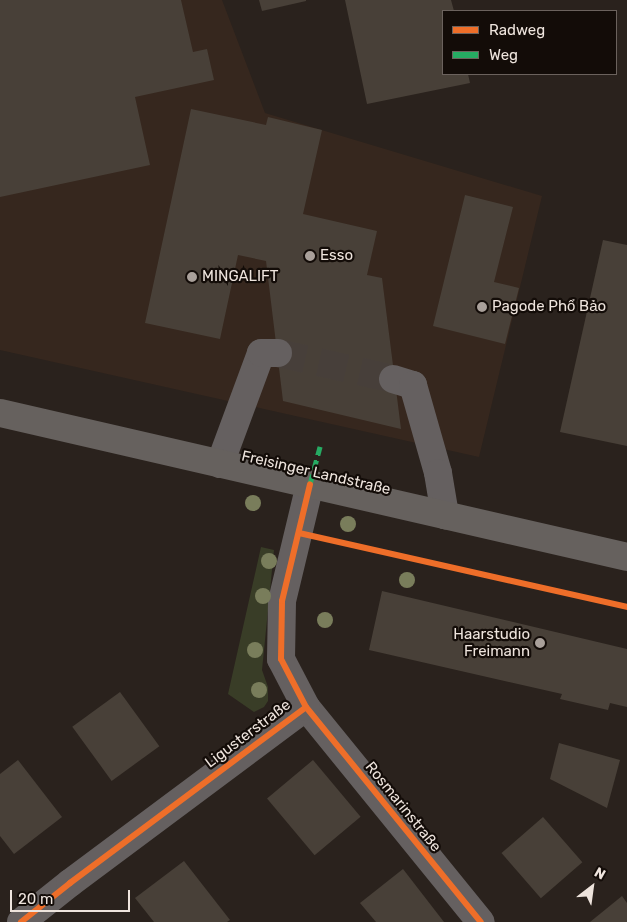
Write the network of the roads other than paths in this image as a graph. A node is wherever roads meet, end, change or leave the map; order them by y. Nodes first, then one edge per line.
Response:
1 (278, 353) tunnel mouth
2 (394, 379) tunnel mouth
3 (0, 413) edge
4 (220, 464) junction
5 (310, 484) junction
6 (445, 515) junction
7 (627, 557) edge
8 (306, 707) junction
9 (21, 922) edge
10 (480, 922) edge

1 - 4 street
2 - 6 street
3 - 4 main road, Freisinger Landstraße
4 - 5 main road, Freisinger Landstraße
5 - 6 main road, Freisinger Landstraße
5 - 8 street, Ligusterstraße
6 - 7 main road, Freisinger Landstraße
8 - 9 street, Ligusterstraße
8 - 10 street, Rosmarinstraße

